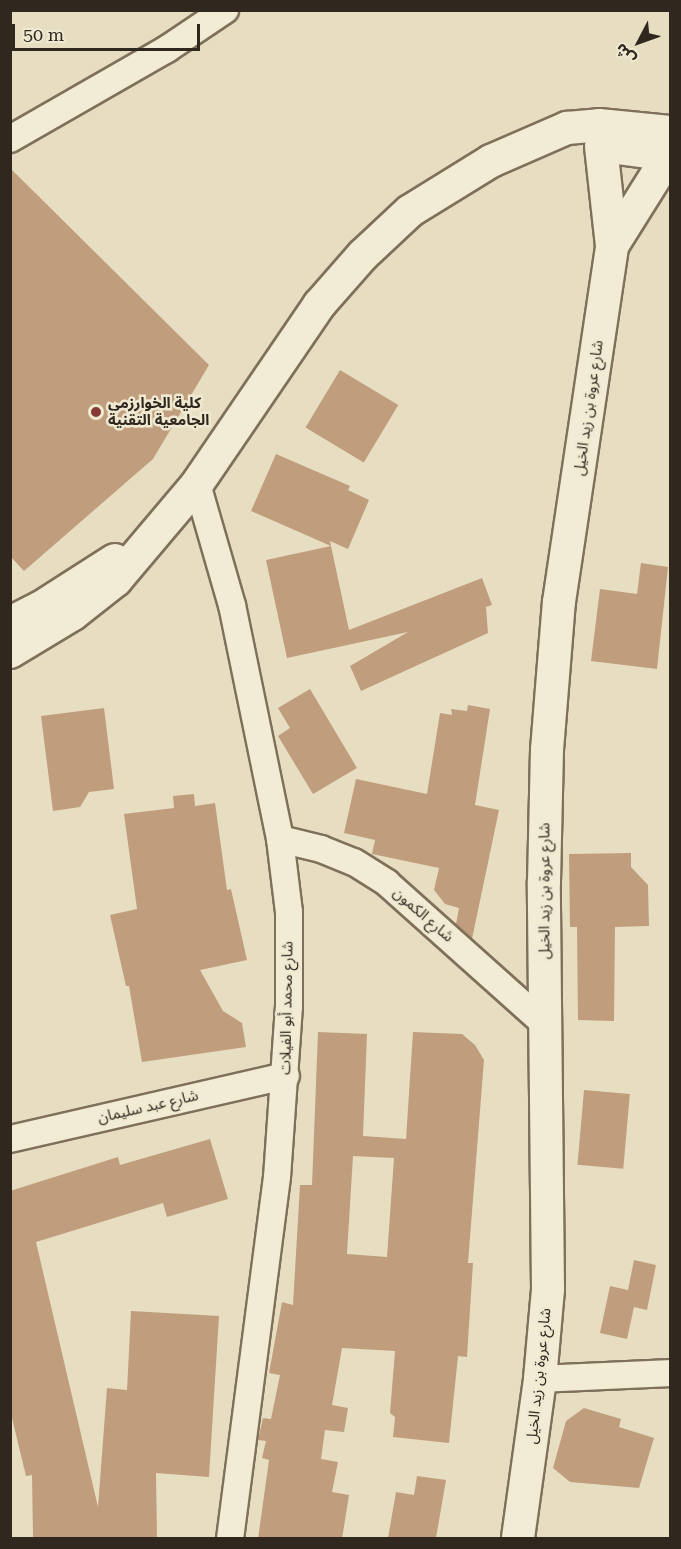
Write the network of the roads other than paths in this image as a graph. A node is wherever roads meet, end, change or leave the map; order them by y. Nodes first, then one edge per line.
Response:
1 (225, 10) edge
2 (10, 139) edge
3 (542, 140) junction
4 (601, 147) junction
5 (670, 147) edge
6 (612, 246) junction
7 (197, 484) junction
8 (152, 536) junction
9 (10, 623) edge
10 (10, 652) edge
11 (279, 839) junction
12 (546, 1025) junction
13 (286, 1076) junction
14 (10, 1139) edge
15 (670, 1373) edge
16 (540, 1379) junction
17 (230, 1539) edge
18 (518, 1539) edge

1 - 2 street
3 - 4 street
3 - 5 street
3 - 7 street
4 - 5 street
4 - 6 street, شارع عروة بن زيد الخيل
5 - 6 street, شارع عروة بن زيد الخيل
6 - 12 street, شارع عروة بن زيد الخيل
7 - 8 street
7 - 11 street, شارع محمد أبو الفيلات
8 - 9 street
8 - 10 street
11 - 12 street, شارع الكمون
11 - 13 street, شارع محمد أبو الفيلات
12 - 16 street, شارع عروة بن زيد الخيل
13 - 14 street, شارع عبد سليمان
13 - 17 street, شارع محمد أبو الفيلات
15 - 16 street
16 - 18 street, شارع عروة بن زيد الخيل

